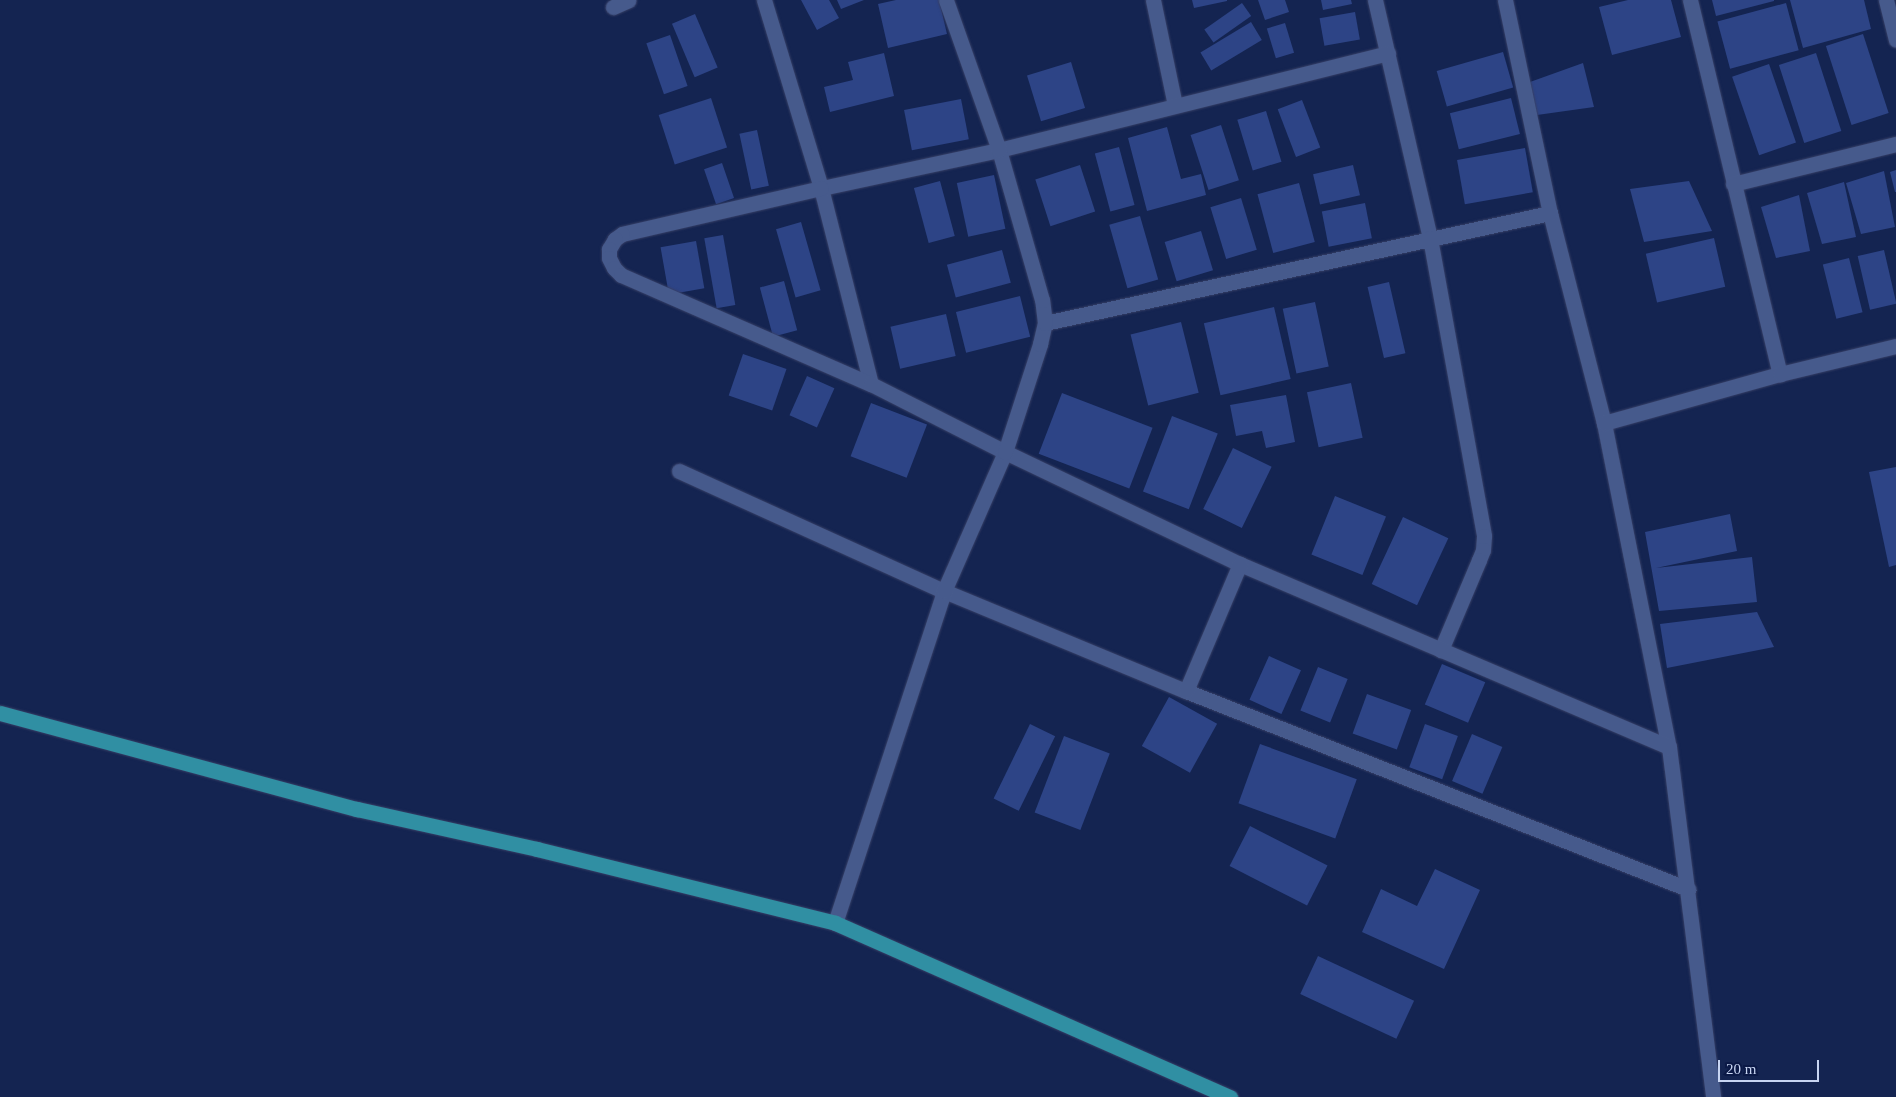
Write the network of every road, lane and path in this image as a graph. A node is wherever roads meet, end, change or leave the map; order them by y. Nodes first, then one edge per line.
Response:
1 (629, 0) edge
2 (764, 0) edge
3 (946, 0) edge
4 (1153, 0) edge
5 (1375, 0) edge
6 (1505, 0) edge
7 (1690, 0) edge
8 (1886, 0) edge
9 (613, 7) dead end
10 (1896, 40) edge
11 (1388, 53) junction
12 (1175, 105) junction
13 (1896, 144) edge
14 (999, 150) junction
15 (1734, 184) junction
16 (821, 188) junction
17 (1550, 213) junction
18 (1430, 238) junction
19 (1045, 323) junction
20 (1896, 346) edge
21 (1780, 374) junction
22 (871, 384) junction
23 (1604, 423) junction
24 (1005, 452) junction
25 (679, 471) dead end
26 (1240, 564) junction
27 (944, 591) junction
28 (1441, 650) junction
29 (1186, 691) junction
30 (0, 713) edge
31 (1669, 746) junction
32 (1688, 890) junction
33 (834, 924) junction
34 (1230, 1097) edge
35 (1713, 1097) edge

1 - 9 street
2 - 16 street
3 - 14 street
4 - 12 street
5 - 11 street
6 - 17 street
7 - 15 street
8 - 10 street
11 - 12 street
11 - 18 street
12 - 14 street
13 - 15 street
14 - 16 street
14 - 19 street
15 - 21 street
16 - 22 street
16 - 22 street
17 - 18 street
17 - 23 street
18 - 19 street
18 - 28 street
19 - 24 street
20 - 21 street
21 - 23 street
22 - 24 street
23 - 31 street
24 - 26 street
24 - 27 street
25 - 27 street
26 - 28 street
26 - 29 street
27 - 29 street
27 - 33 street
28 - 31 street
29 - 32 street
30 - 33 highway
31 - 32 street
32 - 35 street
33 - 34 highway

